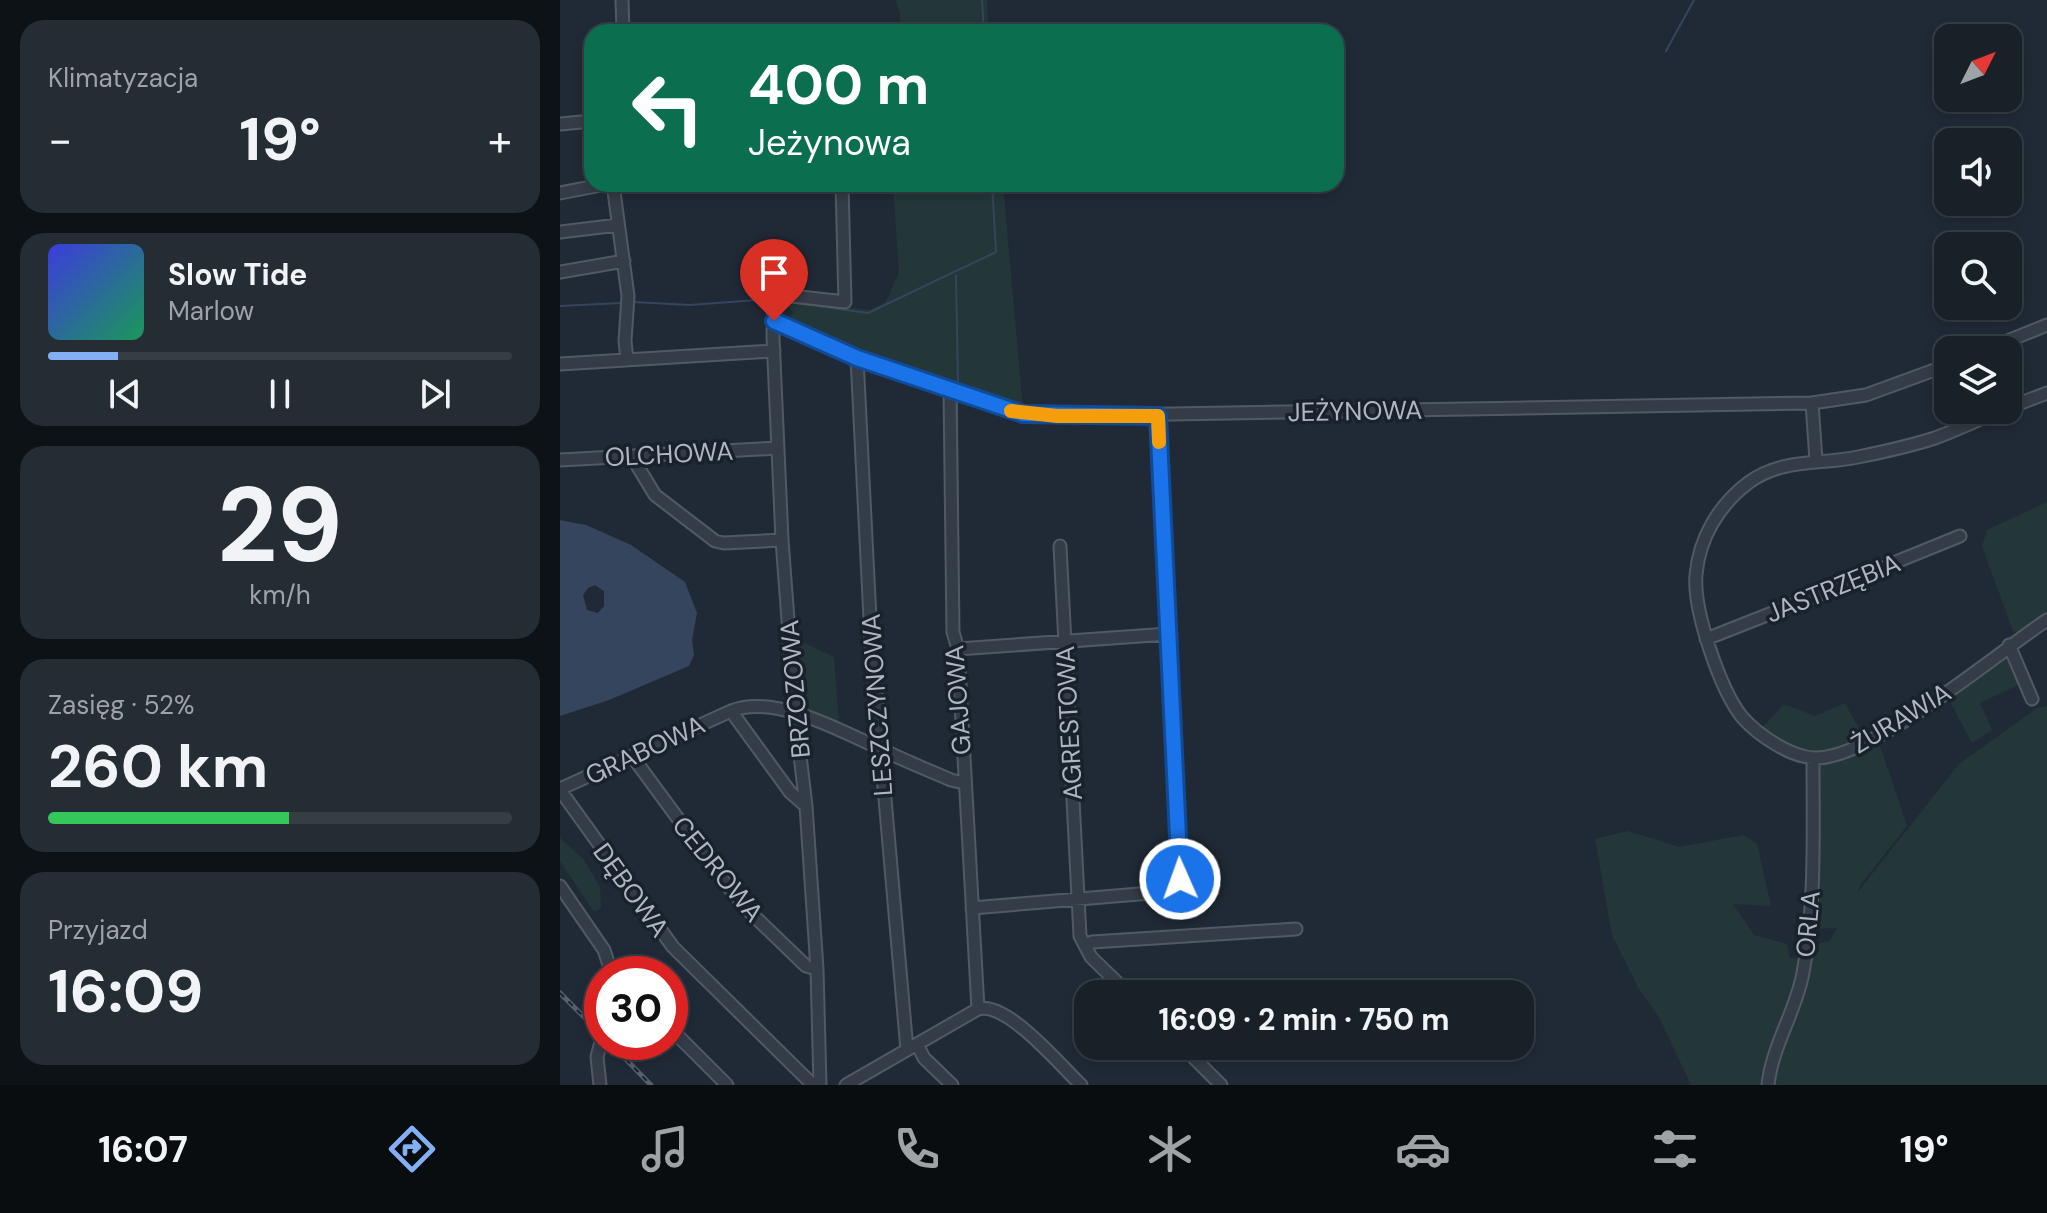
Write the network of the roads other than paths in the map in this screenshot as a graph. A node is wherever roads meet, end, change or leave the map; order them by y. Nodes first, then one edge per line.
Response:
1 (622, 0) edge
2 (623, 24) edge
3 (584, 122) edge
4 (560, 124) edge
5 (584, 188) edge
6 (614, 192) edge
7 (842, 192) edge
8 (560, 193) edge
9 (618, 225) junction
10 (560, 232) edge
11 (624, 261) junction
12 (560, 272) edge
13 (774, 321) junction
14 (2047, 325) edge
15 (2020, 336) edge
16 (774, 351) junction
17 (857, 358) junction
18 (627, 360) junction
19 (560, 364) edge
20 (1934, 370) edge
21 (950, 390) junction
22 (2047, 393) edge
23 (1812, 403) junction
24 (2022, 403) edge
25 (1158, 416) junction
26 (1968, 424) edge
27 (778, 448) junction
28 (632, 457) junction
29 (560, 460) edge
30 (1816, 460) junction
31 (1960, 536) dead end
32 (782, 540) junction
33 (1060, 546) dead end
34 (2047, 620) edge
35 (1168, 634) junction
36 (1706, 639) junction
37 (1064, 642) junction
38 (2009, 645) junction
39 (958, 649) junction
40 (2032, 699) dead end
41 (731, 711) junction
42 (795, 713) junction
43 (880, 749) junction
44 (632, 756) junction
45 (1813, 758) junction
46 (964, 783) junction
47 (560, 790) edge
48 (806, 806) junction
49 (560, 886) edge
50 (1078, 899) junction
51 (972, 908) junction
52 (1296, 929) dead end
53 (1085, 946) junction
54 (606, 956) edge
55 (817, 969) junction
56 (1115, 980) edge
57 (978, 1009) junction
58 (688, 1046) edge
59 (912, 1048) junction
60 (597, 1060) edge
61 (1196, 1060) edge
62 (600, 1085) edge
63 (727, 1085) edge
64 (813, 1085) edge
65 (820, 1085) edge
66 (846, 1085) edge
67 (952, 1085) edge
68 (1081, 1085) edge
69 (1221, 1085) edge
70 (1768, 1085) edge

1 - 2 street
3 - 4 street
5 - 8 street
6 - 9 street
7 - 13 street, BRZOZOWA
9 - 10 street
9 - 11 street
11 - 12 street
11 - 18 street
13 - 16 street, BRZOZOWA
13 - 17 street, JEŻYNOWA
14 - 15 street
16 - 18 street
16 - 27 street, BRZOZOWA
17 - 21 street, JEŻYNOWA
17 - 43 street, LESZCZYNOWA
18 - 19 street
20 - 23 street, JEŻYNOWA
21 - 25 street, JEŻYNOWA
21 - 39 street, GAJOWA
22 - 24 street
23 - 25 street, JEŻYNOWA
23 - 30 street
25 - 35 street
26 - 30 street
27 - 28 street, OLCHOWA
27 - 32 street, BRZOZOWA
28 - 29 street, OLCHOWA
28 - 32 street
30 - 36 street
31 - 36 street, JASTRZĘBIA
32 - 42 street, BRZOZOWA
33 - 37 street, AGRESTOWA
34 - 38 street, ŻURAWIA
35 - 37 street
35 - 50 street
36 - 45 street
37 - 39 street
37 - 50 street, AGRESTOWA
38 - 40 street
38 - 45 street, ŻURAWIA
39 - 46 street, GAJOWA
41 - 42 street, GRABOWA
41 - 44 street, GRABOWA
41 - 48 street, GRABOWA
42 - 43 street, GRABOWA
42 - 48 street, BRZOZOWA
43 - 46 street, GRABOWA
43 - 59 street, LESZCZYNOWA
44 - 47 street, GRABOWA
44 - 55 street, CEDROWA
45 - 70 street, ORLA
46 - 51 street, GAJOWA
47 - 64 street, DĘBOWA
48 - 55 street, BRZOZOWA
49 - 54 street
50 - 51 street
50 - 53 street, AGRESTOWA
51 - 57 street, GAJOWA
52 - 53 street
53 - 56 street
55 - 65 street, BRZOZOWA
57 - 59 street
57 - 68 street
58 - 63 street
59 - 66 street
59 - 67 street
60 - 62 street
61 - 69 street

